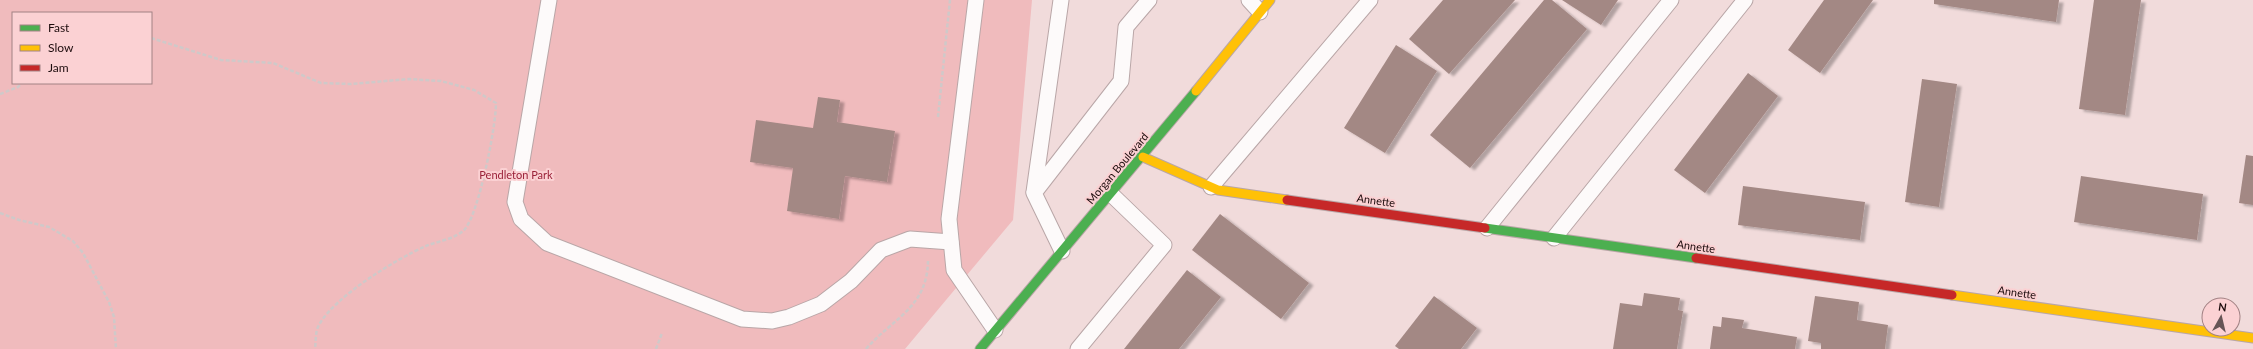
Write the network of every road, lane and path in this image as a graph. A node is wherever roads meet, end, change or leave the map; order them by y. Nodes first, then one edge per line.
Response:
1 (549, 0) edge
2 (950, 0) edge
3 (976, 0) edge
4 (1061, 0) edge
5 (1149, 0) edge
6 (1249, 0) edge
7 (1270, 0) edge
8 (1370, 0) edge
9 (1671, 0) edge
10 (1745, 0) edge
11 (1260, 12) junction
12 (152, 38) edge
13 (21, 84) edge
14 (0, 94) edge
15 (938, 122) dead end
16 (1143, 157) junction
17 (1211, 187) junction
18 (1034, 193) junction
19 (1111, 194) junction
20 (0, 213) edge
21 (1487, 228) junction
22 (1554, 238) junction
23 (928, 241) junction
24 (951, 242) junction
25 (1062, 251) junction
26 (995, 330) junction
27 (662, 333) dead end
28 (2253, 338) edge
29 (116, 349) edge
30 (315, 349) edge
31 (656, 349) edge
32 (866, 349) edge
33 (980, 349) edge
34 (1078, 349) edge

1 - 23 lane
2 - 15 path
3 - 24 lane
4 - 18 lane
5 - 18 lane
6 - 11 lane
7 - 11 street, Morgan Boulevard
8 - 17 lane
9 - 21 lane
10 - 22 lane
11 - 16 street, Morgan Boulevard
12 - 30 path
13 - 14 path
16 - 17 street, Annette
16 - 19 street, Morgan Boulevard
17 - 21 street, Annette
18 - 25 lane
19 - 25 street, Morgan Boulevard
19 - 34 lane
20 - 29 path
21 - 22 street, Annette
22 - 28 street, Annette
23 - 24 lane
23 - 32 path
24 - 26 lane
25 - 26 street, Morgan Boulevard
26 - 33 street, Morgan Boulevard
27 - 31 path

